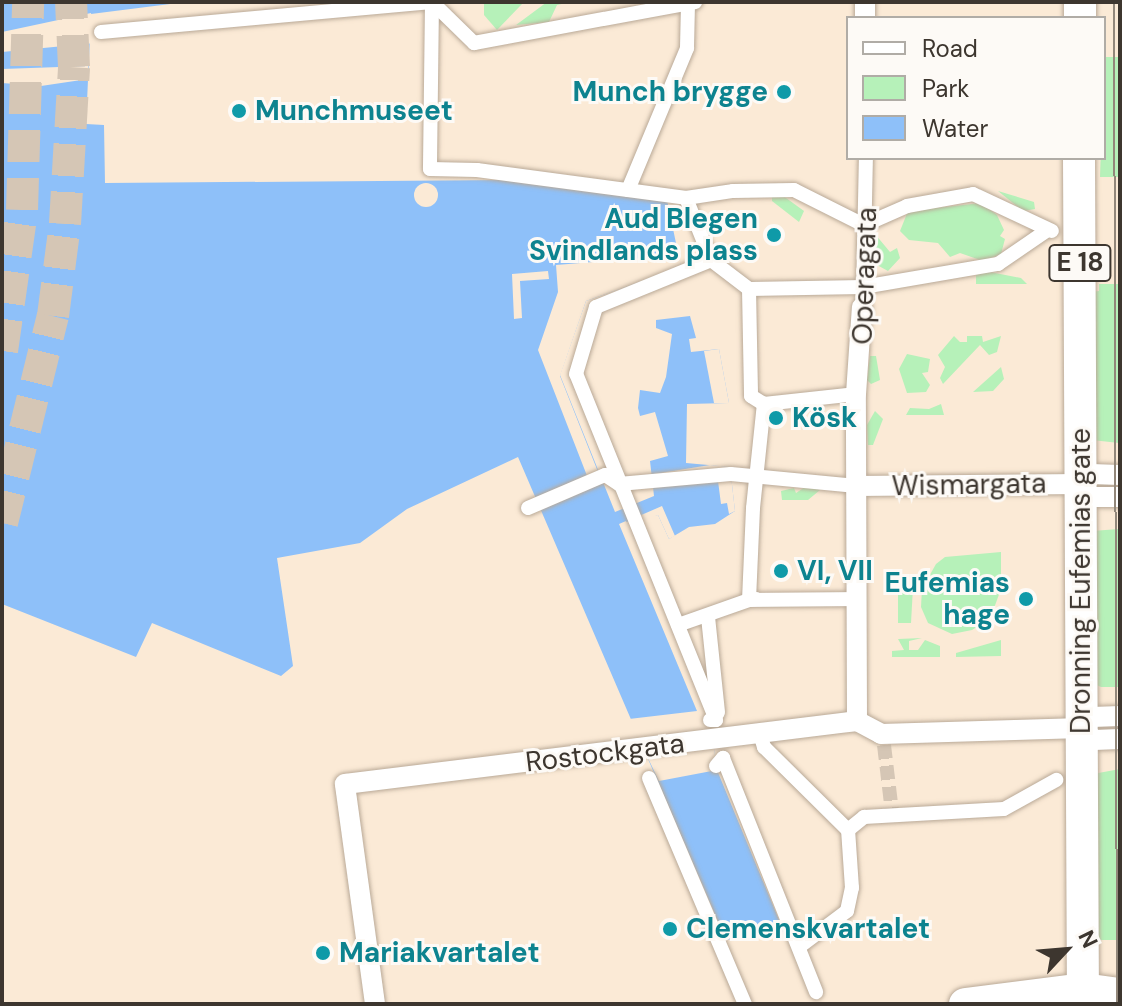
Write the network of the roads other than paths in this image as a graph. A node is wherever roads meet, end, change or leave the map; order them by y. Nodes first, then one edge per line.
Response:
1 (432, 2) edge
2 (691, 3) edge
3 (101, 32) dead end
4 (866, 160) edge
5 (1079, 160) edge
6 (628, 190) junction
7 (686, 198) junction
8 (864, 225) junction
9 (711, 260) junction
10 (749, 289) junction
11 (862, 297) junction
12 (856, 394) junction
13 (764, 404) junction
14 (1120, 475) edge
15 (758, 476) junction
16 (619, 484) junction
17 (1081, 484) junction
18 (856, 486) junction
19 (1120, 497) edge
20 (528, 508) dead end
21 (856, 599) junction
22 (749, 600) junction
23 (708, 617) junction
24 (678, 625) junction
25 (1120, 716) edge
26 (857, 721) junction
27 (1082, 728) junction
28 (760, 734) junction
29 (1120, 739) edge
30 (716, 766) dead end
31 (649, 778) dead end
32 (1056, 780) dead end
33 (848, 830) junction
34 (799, 947) junction
35 (816, 992) dead end
36 (1120, 994) edge
37 (1083, 996) edge
38 (375, 1004) edge
39 (745, 1004) edge
40 (965, 1004) edge

1 - 2 street
1 - 3 street
1 - 6 street
2 - 6 street
4 - 8 street, Operagata
5 - 17 highway, Dronning Eufemias gate / E 18
6 - 7 street
7 - 8 street
7 - 9 street
8 - 11 street, Operagata
8 - 11 street
9 - 10 street
9 - 16 street
10 - 11 street
10 - 13 street
11 - 12 street, Operagata
12 - 13 street
12 - 18 street, Operagata
13 - 15 street
14 - 17 street, Wismargata
15 - 16 street
15 - 18 street
15 - 22 street
16 - 20 street
16 - 24 street
17 - 18 street, Wismargata
17 - 19 street, Wismargata
17 - 27 highway, Dronning Eufemias gate / E 18
18 - 21 street, Operagata
21 - 22 street
21 - 26 street, Operagata
22 - 23 street
23 - 24 street
23 - 24 street
25 - 27 street
26 - 27 street
26 - 28 street, Rostockgata
27 - 29 street
27 - 37 highway, Dronning Eufemias gate / E 18
28 - 33 street
28 - 38 street, Rostockgata
30 - 34 street
31 - 39 street
32 - 33 street
33 - 34 street
34 - 35 street
36 - 37 highway
37 - 40 highway

